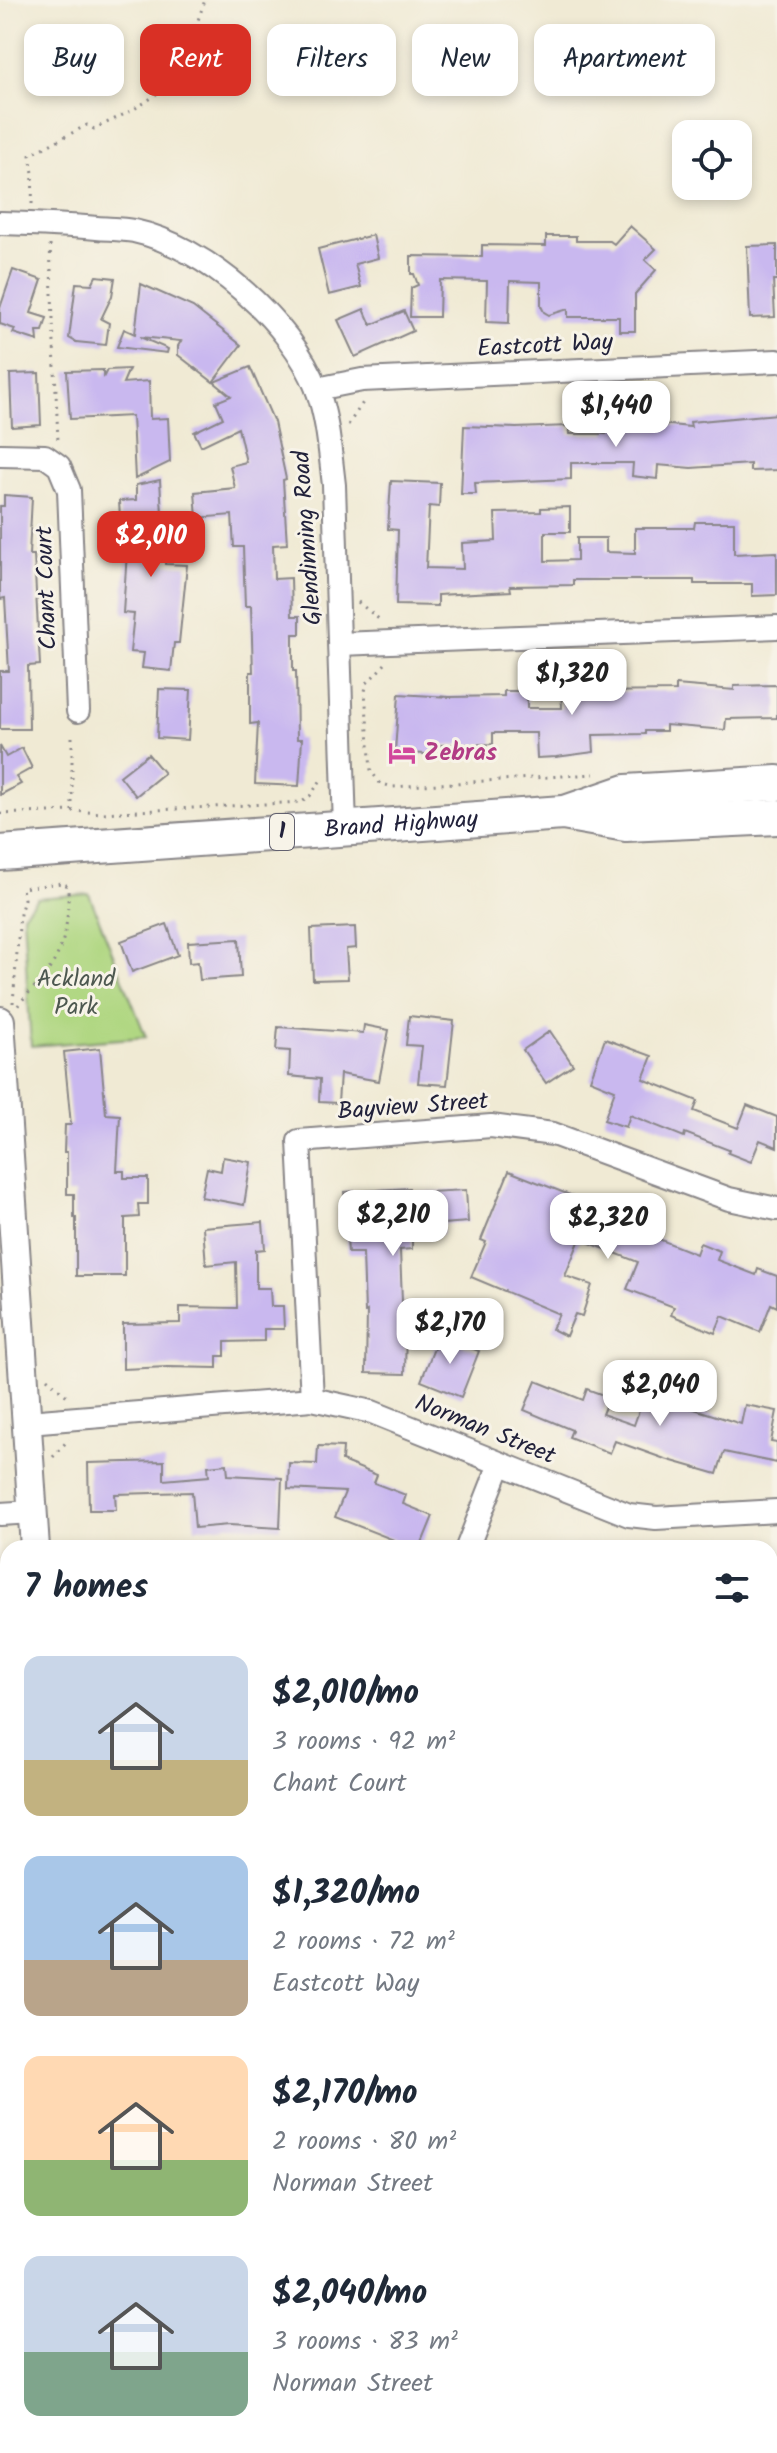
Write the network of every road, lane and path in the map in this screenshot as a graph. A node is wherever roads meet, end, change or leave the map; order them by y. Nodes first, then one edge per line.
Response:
1 (205, 0) edge
2 (32, 208) dead end
3 (0, 223) edge
4 (49, 235) dead end
5 (777, 361) edge
6 (317, 389) junction
7 (0, 455) edge
8 (59, 466) junction
9 (777, 627) edge
10 (340, 644) junction
11 (387, 661) dead end
12 (78, 711) dead end
13 (71, 736) dead end
14 (592, 774) dead end
15 (324, 775) dead end
16 (777, 783) edge
17 (72, 811) junction
18 (563, 813) junction
19 (0, 814) edge
20 (777, 817) edge
21 (345, 828) junction
22 (0, 853) edge
23 (68, 891) joint
24 (0, 1021) edge
25 (4, 1131) edge
26 (777, 1209) edge
27 (312, 1399) junction
28 (28, 1422) junction
29 (68, 1440) dead end
30 (54, 1456) dead end
31 (500, 1464) junction
32 (777, 1511) edge
33 (33, 1512) junction
34 (0, 1514) edge
35 (35, 1540) edge
36 (470, 1540) edge

1 - 2 path
3 - 6 street, Glendinning Road
4 - 8 path
5 - 6 street, Eastcott Way
6 - 10 street, Glendinning Road
7 - 8 street
8 - 12 street, Chant Court
9 - 10 street
10 - 21 street, Glendinning Road
11 - 14 path
13 - 17 path
15 - 17 path
16 - 18 highway, Brand Highway / 1
17 - 19 path
18 - 20 highway, Brand Highway / 1
18 - 21 highway, Brand Highway / 1
21 - 22 highway, Brand Highway / 1
23 - 23 path
24 - 25 main road
25 - 28 main road
26 - 27 street, Bayview Street
27 - 28 street, Norman Street
27 - 31 street, Norman Street
28 - 33 main road
29 - 30 path
31 - 32 street, Norman Street
31 - 36 street
33 - 34 street
33 - 35 main road

